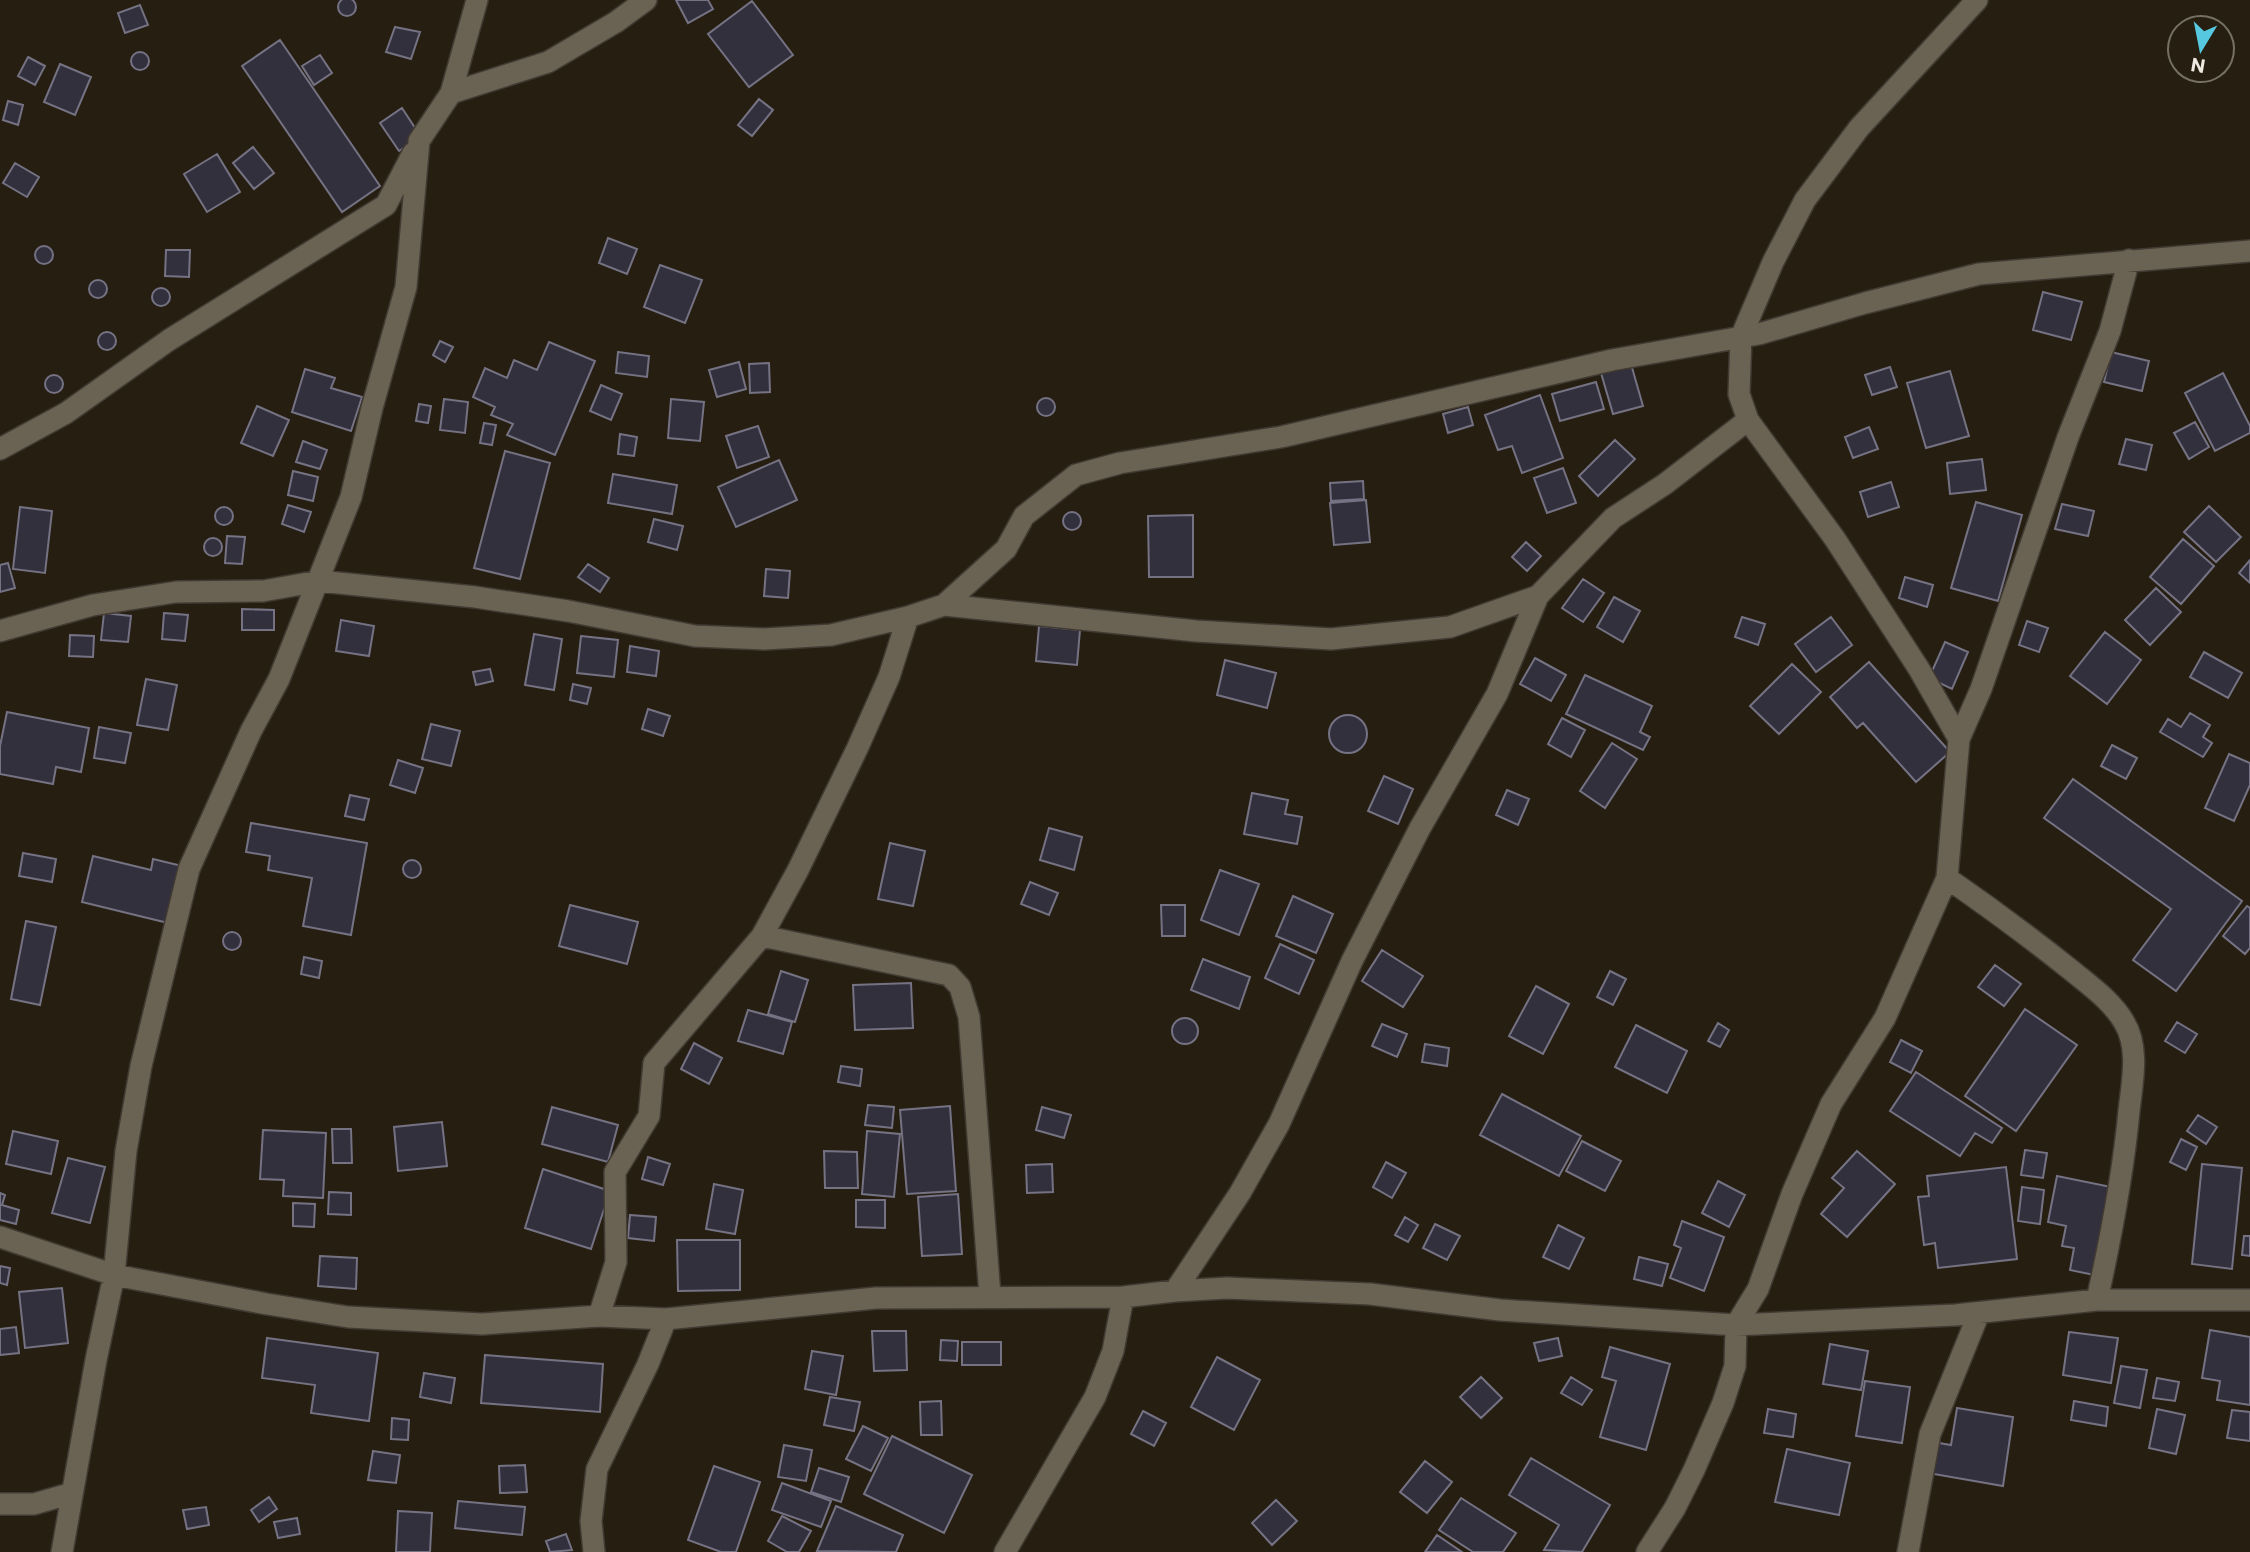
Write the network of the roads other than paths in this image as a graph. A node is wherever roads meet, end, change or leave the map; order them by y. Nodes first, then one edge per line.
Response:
1 (477, 0) edge
2 (646, 0) edge
3 (1977, 0) edge
4 (451, 93) junction
5 (419, 141) junction
6 (2250, 251) edge
7 (2130, 260) junction
8 (1741, 337) junction
9 (1748, 420) junction
10 (0, 449) edge
11 (319, 581) junction
12 (1538, 596) junction
13 (944, 606) junction
14 (908, 617) junction
15 (0, 631) edge
16 (1959, 739) junction
17 (1947, 878) junction
18 (762, 936) junction
19 (0, 1237) edge
20 (114, 1275) junction
21 (1175, 1291) junction
22 (990, 1296) junction
23 (1123, 1297) junction
24 (2097, 1300) junction
25 (2250, 1300) edge
26 (1979, 1313) junction
27 (600, 1315) junction
28 (666, 1319) junction
29 (1736, 1325) junction
30 (72, 1493) junction
31 (0, 1504) edge
32 (62, 1552) edge
33 (594, 1552) edge
34 (1005, 1552) edge
35 (1647, 1552) edge
36 (1908, 1552) edge

1 - 4 street
2 - 4 street
3 - 8 street
4 - 5 street
5 - 10 street
5 - 11 street
6 - 7 street
7 - 8 street
7 - 16 street
8 - 9 street
8 - 13 street
9 - 12 street
9 - 16 street
11 - 14 street
11 - 15 street
11 - 20 street
12 - 13 street
12 - 21 street
13 - 14 street
14 - 18 street
16 - 17 street
17 - 24 street
17 - 29 street
18 - 22 street
18 - 27 street
19 - 20 street
20 - 27 street
20 - 30 street
21 - 23 street
21 - 29 street
22 - 23 street
22 - 28 street
23 - 34 street
24 - 25 street
24 - 26 street
26 - 29 street
26 - 36 street
27 - 28 street
28 - 33 street
29 - 35 street
30 - 31 street
30 - 32 street

